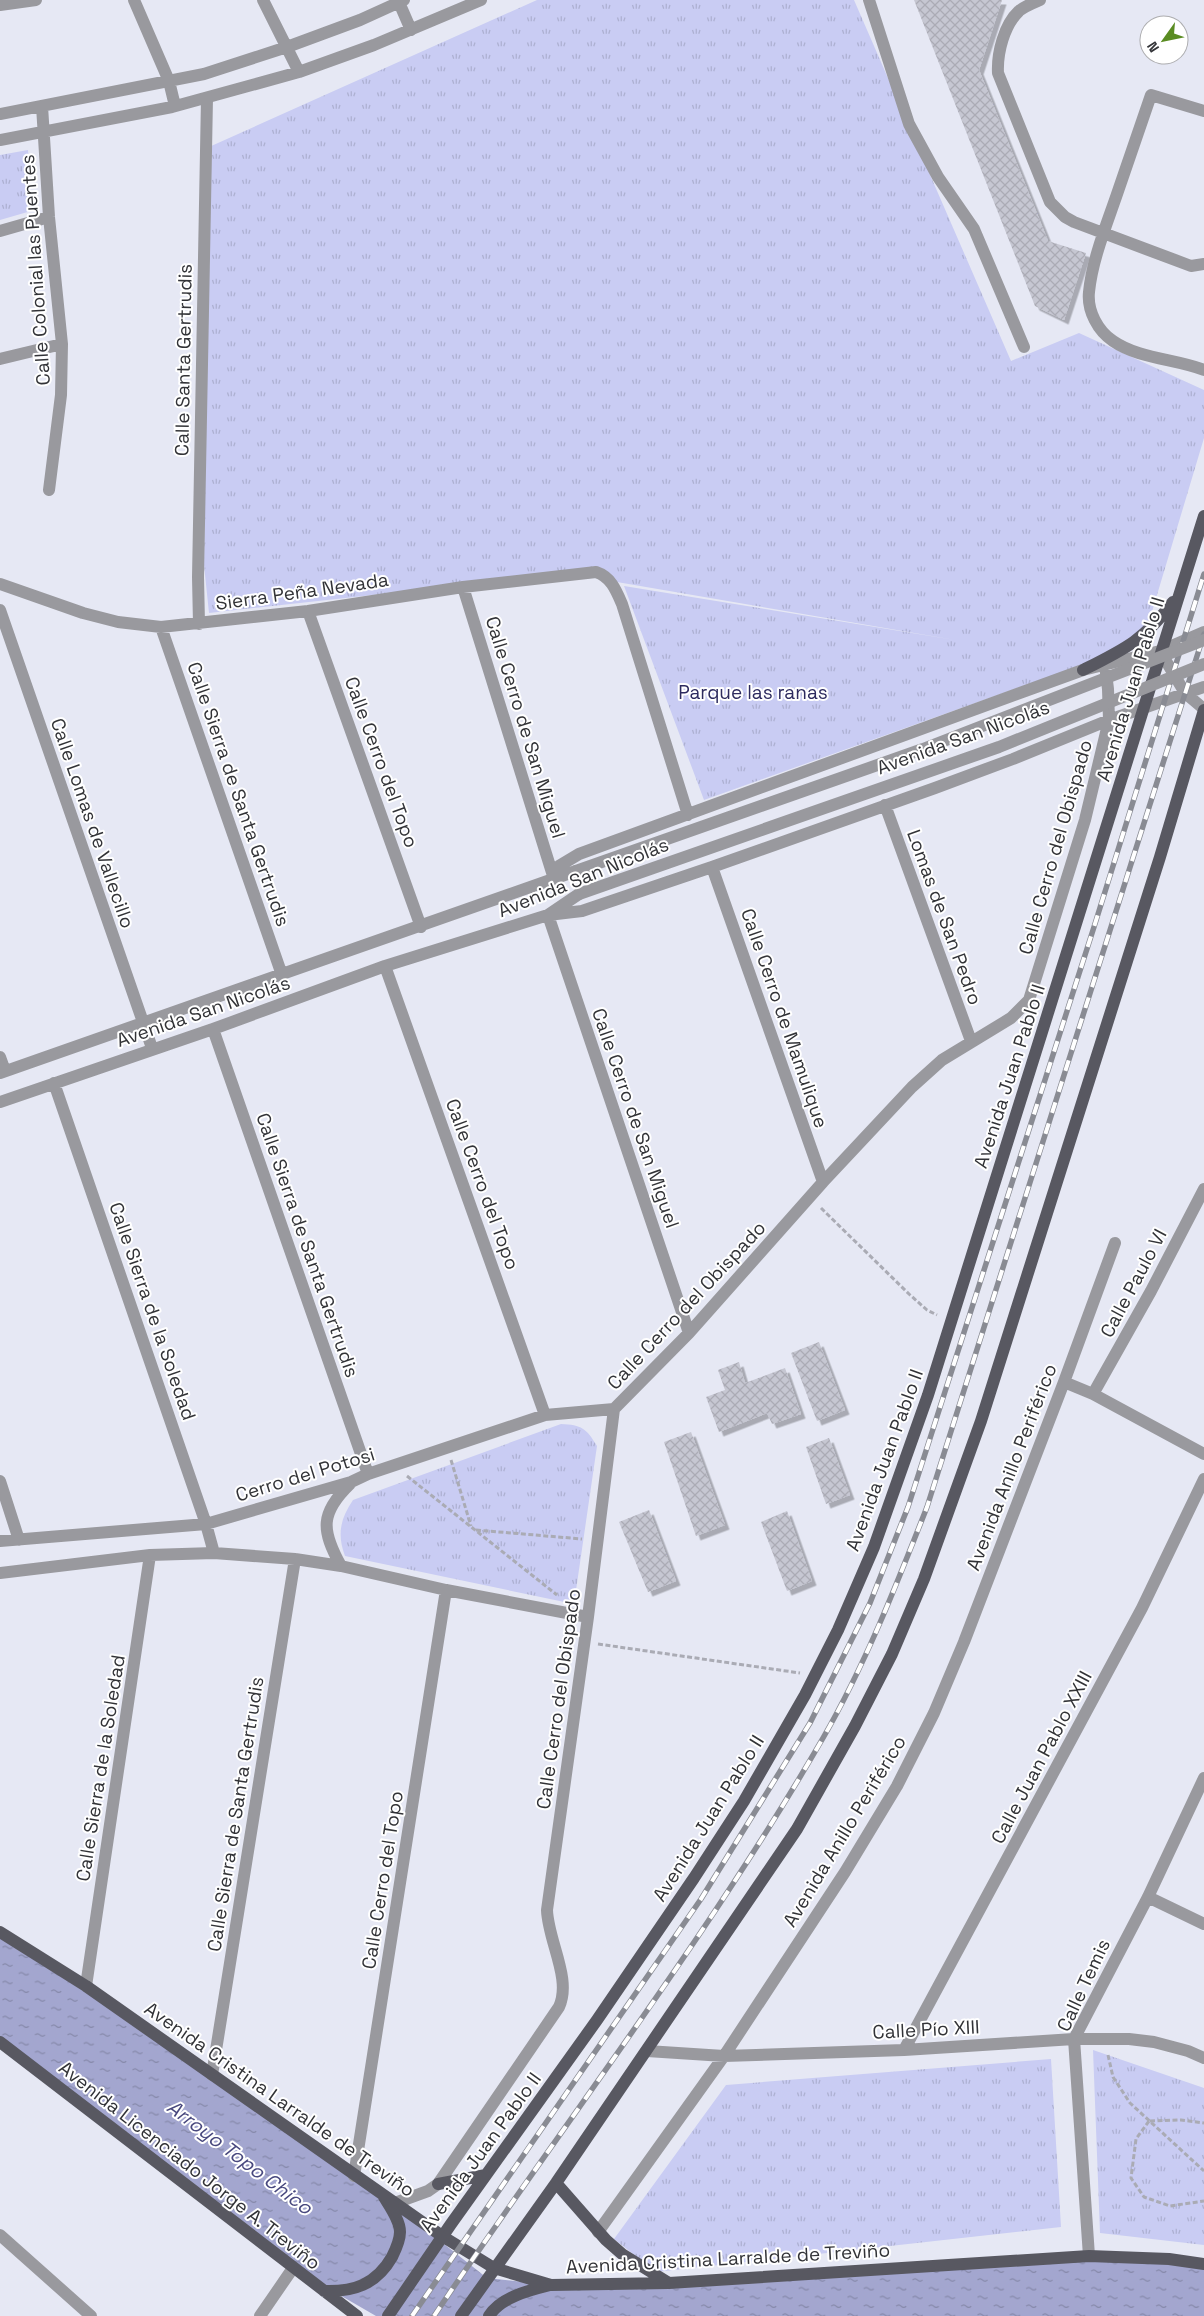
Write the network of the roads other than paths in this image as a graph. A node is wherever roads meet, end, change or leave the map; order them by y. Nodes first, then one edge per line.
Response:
1 (36, 0) edge
2 (134, 0) edge
3 (263, 0) edge
4 (481, 0) edge
5 (869, 0) edge
6 (1040, 0) edge
7 (400, 1) edge
8 (0, 6) edge
9 (411, 30) junction
10 (287, 48) junction
11 (299, 72) junction
12 (169, 81) junction
13 (206, 98) junction
14 (42, 106) junction
15 (175, 106) junction
16 (1204, 111) edge
17 (0, 114) edge
18 (45, 130) junction
19 (0, 140) edge
20 (50, 217) junction
21 (0, 231) edge
22 (1104, 233) junction
23 (1204, 264) edge
24 (62, 344) junction
25 (1024, 347) dead end
26 (0, 359) edge
27 (1204, 361) edge
28 (1187, 363) junction
29 (1204, 370) edge
30 (49, 490) dead end
31 (1204, 516) edge
32 (0, 584) edge
33 (463, 587) junction
34 (1178, 596) junction
35 (0, 610) edge
36 (308, 610) junction
37 (199, 624) junction
38 (161, 627) junction
39 (1204, 632) edge
40 (1204, 640) edge
41 (1160, 650) junction
42 (1204, 664) edge
43 (1105, 665) junction
44 (1083, 670) junction
45 (1204, 687) edge
46 (1185, 693) junction
47 (1145, 707) junction
48 (1204, 709) edge
49 (1109, 720) junction
50 (885, 805) junction
51 (688, 815) junction
52 (712, 867) junction
53 (554, 879) junction
54 (548, 914) junction
55 (421, 927) junction
56 (385, 966) junction
57 (282, 975) junction
58 (143, 1024) junction
59 (213, 1028) junction
60 (971, 1041) junction
61 (152, 1048) junction
62 (0, 1057) edge
63 (2, 1072) edge
64 (54, 1083) junction
65 (0, 1102) edge
66 (823, 1182) junction
67 (1204, 1189) edge
68 (1115, 1243) dead end
69 (689, 1333) junction
70 (1064, 1382) junction
71 (1093, 1394) junction
72 (614, 1410) junction
73 (546, 1415) junction
74 (1204, 1454) edge
75 (368, 1474) junction
76 (1204, 1478) edge
77 (0, 1481) edge
78 (351, 1482) junction
79 (206, 1524) junction
80 (19, 1540) junction
81 (0, 1541) edge
82 (214, 1553) junction
83 (150, 1555) junction
84 (296, 1559) junction
85 (341, 1566) junction
86 (0, 1574) edge
87 (446, 1590) junction
88 (588, 1617) junction
89 (1204, 1778) edge
90 (1200, 1795) edge
91 (1148, 1897) junction
92 (1204, 1924) edge
93 (0, 1932) edge
94 (86, 1986) junction
95 (1074, 2039) junction
96 (0, 2042) edge
97 (904, 2050) junction
98 (647, 2051) junction
99 (724, 2056) junction
100 (1204, 2058) edge
101 (212, 2075) junction
102 (486, 2175) junction
103 (354, 2176) junction
104 (556, 2183) junction
105 (438, 2184) junction
106 (382, 2195) junction
107 (395, 2203) junction
108 (598, 2232) junction
109 (0, 2235) edge
110 (440, 2240) junction
111 (1089, 2256) junction
112 (1204, 2264) edge
113 (293, 2268) junction
114 (490, 2273) junction
115 (669, 2283) junction
116 (551, 2285) junction
117 (340, 2296) junction
118 (91, 2316) edge
119 (260, 2316) edge
120 (342, 2316) edge
121 (357, 2316) edge
122 (388, 2316) edge
123 (460, 2316) edge
124 (489, 2316) edge

1 - 8 street
2 - 12 street
3 - 10 street
4 - 9 street
5 - 25 street
6 - 22 street
7 - 9 street
7 - 10 street
9 - 11 street
10 - 11 street
10 - 12 street
11 - 13 street
12 - 14 street
12 - 15 street
13 - 15 street
13 - 37 street, Calle Santa Gertrudis
14 - 17 street
14 - 18 street, Calle Colonial las Puentes
15 - 18 street
16 - 22 street
18 - 19 street
18 - 20 street, Calle Colonial las Puentes
20 - 21 street
20 - 24 street, Calle Colonial las Puentes
22 - 23 street
22 - 28 street
24 - 26 street
24 - 30 street, Calle Colonial las Puentes
27 - 28 street
28 - 29 street
31 - 34 main road, Avenida Juan Pablo II
32 - 38 street, Sierra Peña Nevada
33 - 36 street, Sierra Peña Nevada
33 - 51 street, Sierra Peña Nevada
33 - 53 street, Calle Cerro de San Miguel
34 - 41 main road, Avenida Juan Pablo II
34 - 44 main road
35 - 58 street, Calle Lomas de Vallecillo
36 - 37 street, Sierra Peña Nevada
36 - 55 street, Calle Cerro del Topo
37 - 38 street, Sierra Peña Nevada
38 - 57 street, Calle Sierra de Santa Gertrudis
39 - 41 street
40 - 53 street, Avenida San Nicolás, bridge
41 - 43 street
41 - 46 street
41 - 47 main road, Avenida Juan Pablo II
42 - 54 street, Avenida San Nicolás, bridge
43 - 44 street
43 - 49 street, Calle Cerro del Obispado
44 - 51 street
45 - 46 street
46 - 47 street
46 - 48 street
47 - 49 street
47 - 102 main road, Avenida Juan Pablo II
48 - 98 main road
49 - 50 street
49 - 60 street, Calle Cerro del Obispado
50 - 52 street
50 - 60 street, Lomas de San Pedro
51 - 53 street
52 - 54 street
52 - 66 street, Calle Cerro de Mamulique
53 - 55 street, Avenida San Nicolás
54 - 56 street, Avenida San Nicolás
54 - 69 street, Calle Cerro de San Miguel
55 - 57 street, Avenida San Nicolás
56 - 59 street, Avenida San Nicolás
56 - 73 street, Calle Cerro del Topo
57 - 58 street, Avenida San Nicolás
58 - 61 street, Calle Lomas de Vallecillo
58 - 63 street, Avenida San Nicolás
59 - 61 street, Avenida San Nicolás
59 - 75 street, Calle Sierra de Santa Gertrudis
60 - 66 street, Calle Cerro del Obispado
61 - 64 street, Avenida San Nicolás
62 - 63 street
64 - 65 street, Avenida San Nicolás
64 - 79 street, Calle Sierra de la Soledad
66 - 69 street, Calle Cerro del Obispado
67 - 71 street, Calle Paulo VI
68 - 70 street, Avenida Anillo Periférico
69 - 72 street, Calle Cerro del Obispado
70 - 71 street
70 - 99 street, Avenida Anillo Periférico
71 - 74 street
72 - 73 street, Cerro del Potosi
72 - 88 street, Calle Cerro del Obispado
73 - 75 street, Cerro del Potosi
75 - 78 street, Cerro del Potosi
76 - 97 street, Calle Juan Pablo XXIII
77 - 80 street
78 - 79 street, Cerro del Potosi
78 - 85 street
79 - 80 street, Cerro del Potosi
79 - 82 street, Calle Sierra de la Soledad
80 - 81 street, Cerro del Potosi
82 - 83 street
82 - 84 street
83 - 86 street
83 - 94 street, Calle Sierra de la Soledad
84 - 85 street
84 - 101 street, Calle Sierra de Santa Gertrudis
85 - 87 street
87 - 88 street
87 - 103 street, Calle Cerro del Topo
88 - 105 street, Calle Cerro del Obispado
89 - 90 street, Calle Temis
90 - 91 street, Calle Temis
91 - 92 street
91 - 95 street, Calle Temis
93 - 94 main road, Avenida Cristina Larralde de Treviño
94 - 101 main road, Avenida Cristina Larralde de Treviño
95 - 97 street, Calle Pío XIII
95 - 100 street, Calle Pío XIII
95 - 111 street, Calle Temis
96 - 113 main road, Avenida Licenciado Jorge A. Treviño
97 - 99 street, Calle Pío XIII
98 - 99 street, Calle Pío XIII
98 - 104 main road
99 - 108 street, Avenida Anillo Periférico
101 - 103 main road, Avenida Cristina Larralde de Treviño
102 - 105 main road
102 - 110 main road, Avenida Juan Pablo II
103 - 106 main road, Avenida Cristina Larralde de Treviño
104 - 108 main road
104 - 114 main road
105 - 107 street, Calle Cerro del Obispado
106 - 107 main road, Avenida Cristina Larralde de Treviño
106 - 117 main road
107 - 110 main road, Avenida Cristina Larralde de Treviño
108 - 115 main road
109 - 118 street
110 - 114 main road, Avenida Cristina Larralde de Treviño
110 - 122 main road, Avenida Juan Pablo II
111 - 112 main road, Avenida Cristina Larralde de Treviño
111 - 115 main road, Avenida Cristina Larralde de Treviño
113 - 117 main road, Avenida Licenciado Jorge A. Treviño
113 - 119 street
114 - 116 main road, Avenida Cristina Larralde de Treviño
114 - 123 main road
115 - 116 main road, Avenida Cristina Larralde de Treviño
116 - 124 main road
117 - 120 main road
117 - 121 main road

